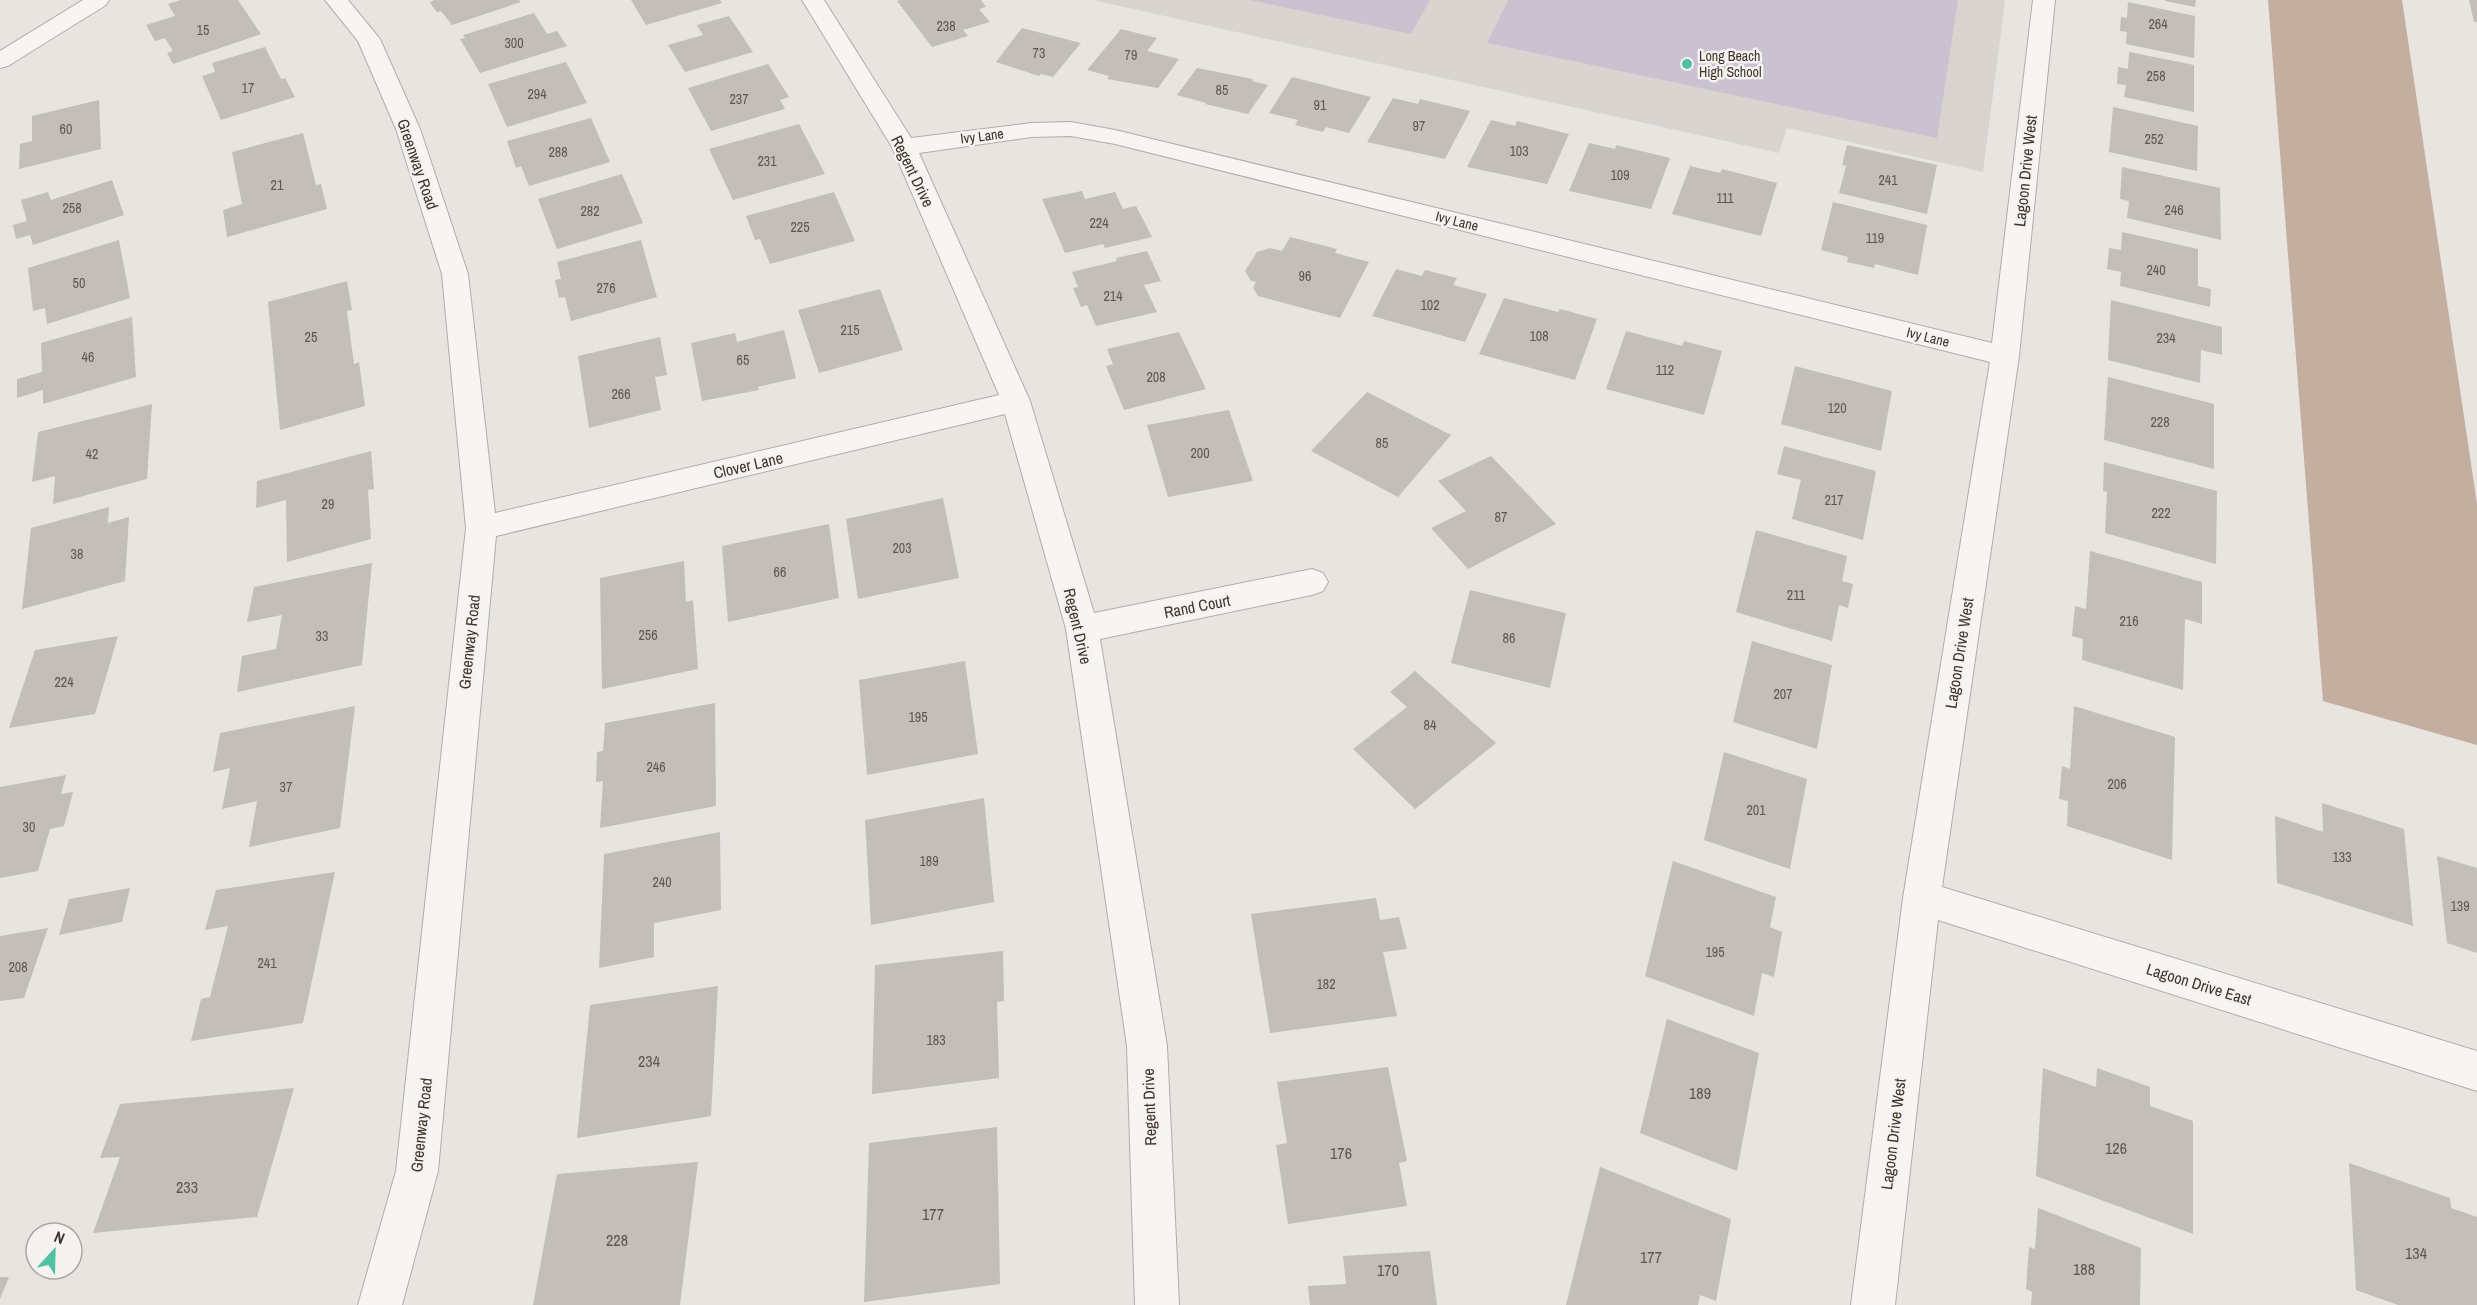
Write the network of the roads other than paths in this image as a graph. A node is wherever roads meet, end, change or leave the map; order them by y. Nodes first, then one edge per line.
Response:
1 (98, 0) edge
2 (336, 0) edge
3 (813, 0) edge
4 (2043, 0) edge
5 (0, 61) edge
6 (904, 147) junction
7 (2005, 356) junction
8 (1016, 401) junction
9 (481, 528) junction
10 (1312, 582) dead end
11 (1082, 629) junction
12 (1922, 898) junction
13 (2477, 1071) edge
14 (380, 1305) edge
15 (1157, 1305) edge
16 (1872, 1305) edge

1 - 5 street
2 - 9 street, Greenway Road
3 - 6 street, Regent Drive
4 - 7 street, Lagoon Drive West
6 - 7 street, Ivy Lane
6 - 8 street, Regent Drive
7 - 12 street, Lagoon Drive West
8 - 9 street, Clover Lane
8 - 11 street, Regent Drive
9 - 14 street, Greenway Road
10 - 11 street, Rand Court
11 - 15 street, Regent Drive
12 - 13 street, Lagoon Drive East
12 - 16 street, Lagoon Drive West

